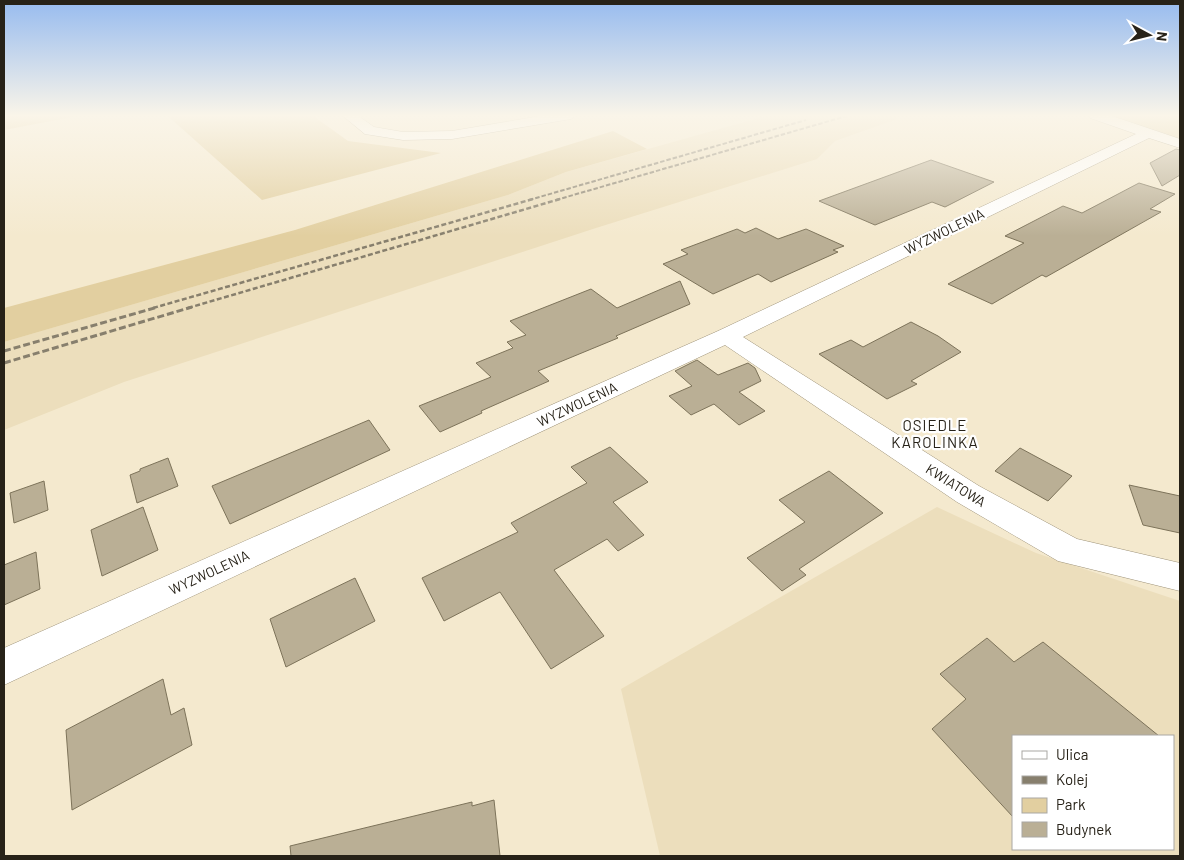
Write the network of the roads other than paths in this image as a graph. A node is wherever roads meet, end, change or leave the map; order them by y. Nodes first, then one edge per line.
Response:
1 (1102, 155) edge
2 (726, 336) junction
3 (1180, 577) edge
4 (4, 667) edge

1 - 2 street, WYZWOLENIA
2 - 3 street, KWIATOWA
2 - 4 street, WYZWOLENIA

